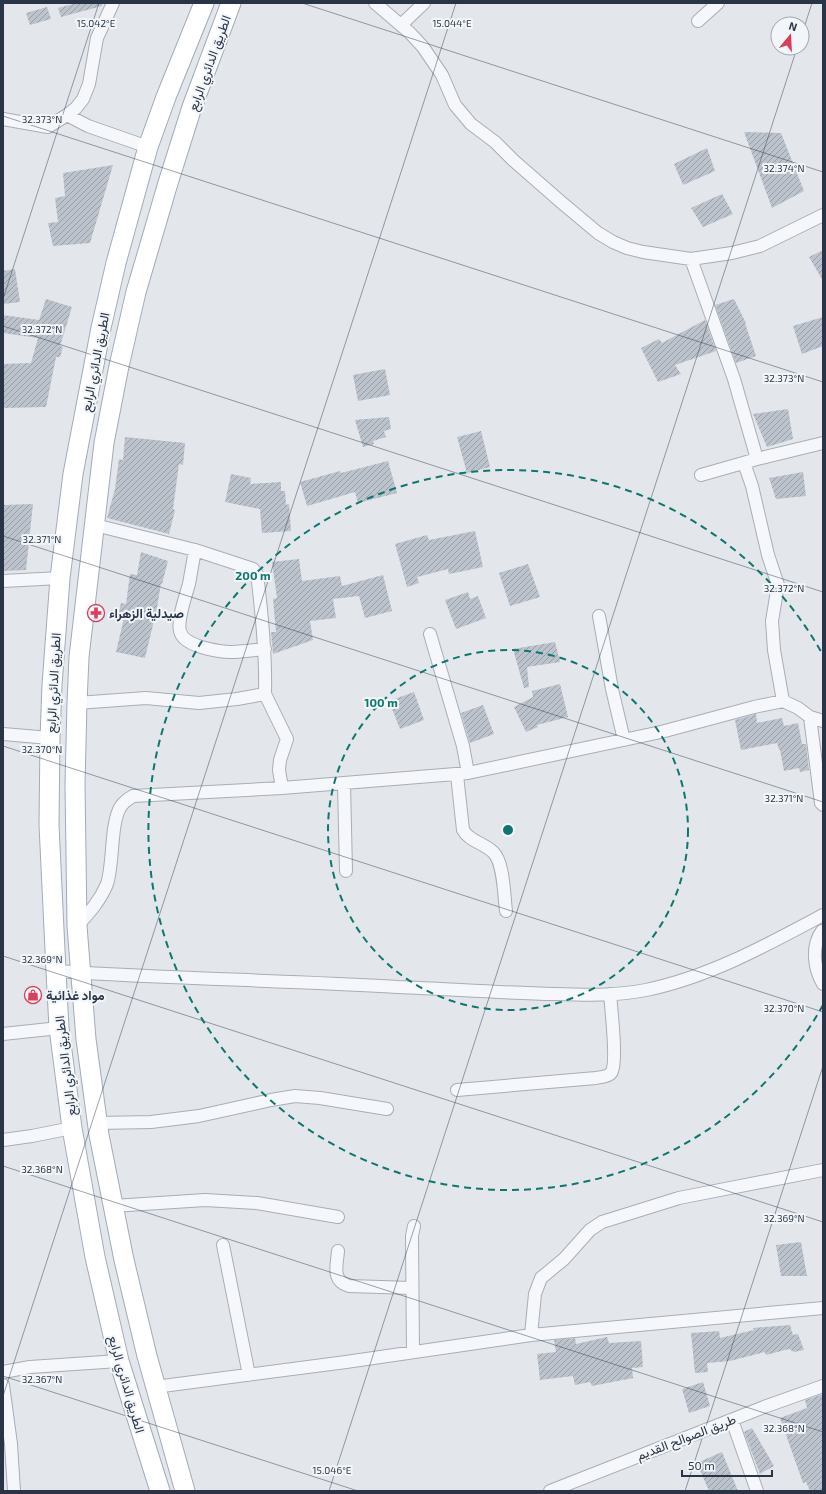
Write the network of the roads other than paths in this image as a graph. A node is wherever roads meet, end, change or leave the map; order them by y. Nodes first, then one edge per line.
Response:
1 (113, 3) edge
2 (204, 3) edge
3 (231, 3) edge
4 (375, 3) edge
5 (424, 3) edge
6 (718, 3) edge
7 (698, 21) dead end
8 (401, 25) junction
9 (166, 97) junction
10 (192, 107) junction
11 (67, 115) junction
12 (3, 119) edge
13 (148, 147) junction
14 (823, 215) edge
15 (691, 259) junction
16 (823, 443) edge
17 (757, 459) junction
18 (744, 463) junction
19 (701, 475) dead end
20 (94, 525) junction
21 (195, 550) junction
22 (60, 578) junction
23 (3, 581) edge
24 (599, 616) dead end
25 (430, 634) dead end
26 (265, 649) junction
27 (265, 694) junction
28 (783, 702) junction
29 (77, 703) junction
30 (810, 717) junction
31 (823, 721) edge
32 (3, 734) edge
33 (50, 738) junction
34 (624, 740) junction
35 (462, 774) junction
36 (344, 783) junction
37 (282, 788) junction
38 (823, 805) edge
39 (346, 871) dead end
40 (506, 911) dead end
41 (819, 917) edge
42 (77, 926) junction
43 (823, 931) edge
44 (56, 971) junction
45 (81, 973) junction
46 (823, 984) edge
47 (610, 994) junction
48 (59, 1028) junction
49 (3, 1034) edge
50 (457, 1090) dead end
51 (387, 1108) dead end
52 (97, 1123) junction
53 (72, 1128) junction
54 (3, 1140) edge
55 (823, 1170) edge
56 (113, 1206) junction
57 (338, 1217) dead end
58 (414, 1226) dead end
59 (223, 1245) dead end
60 (338, 1251) dead end
61 (412, 1288) junction
62 (823, 1308) edge
63 (531, 1335) junction
64 (413, 1352) junction
65 (119, 1361) junction
66 (3, 1372) edge
67 (249, 1375) junction
68 (3, 1385) edge
69 (823, 1386) edge
70 (155, 1387) junction
71 (732, 1420) junction
72 (14, 1491) edge
73 (160, 1491) edge
74 (185, 1491) edge
75 (550, 1491) edge
76 (757, 1491) edge

1 - 11 street
2 - 9 main road, الطريق الدائري الرابع
3 - 10 main road, الطريق الدائري الرابع
4 - 8 street
5 - 8 street
6 - 7 street
8 - 15 street
9 - 10 main road
9 - 13 main road, الطريق الدائري الرابع
10 - 20 main road, الطريق الدائري الرابع
11 - 12 street
11 - 13 street
13 - 22 main road, الطريق الدائري الرابع
14 - 15 street
15 - 17 street
16 - 17 street
17 - 18 street
18 - 19 street
18 - 28 street
20 - 21 street
20 - 29 main road, الطريق الدائري الرابع
21 - 26 street
21 - 26 street
22 - 23 street
22 - 33 main road, الطريق الدائري الرابع
24 - 34 street
25 - 35 street
26 - 27 street
27 - 29 street
27 - 37 street
28 - 30 street
28 - 34 street
29 - 42 main road, الطريق الدائري الرابع
30 - 31 street
30 - 38 street
32 - 33 street
33 - 44 main road, الطريق الدائري الرابع
34 - 35 street
35 - 36 street
35 - 40 street
36 - 37 street
36 - 39 street
37 - 42 street
41 - 43 street
41 - 47 street
42 - 45 main road, الطريق الدائري الرابع
43 - 46 street
44 - 45 street
44 - 48 main road, الطريق الدائري الرابع
45 - 47 street
45 - 52 main road, الطريق الدائري الرابع
47 - 50 street
48 - 49 street
48 - 53 main road, الطريق الدائري الرابع
51 - 52 street
52 - 56 main road, الطريق الدائري الرابع
53 - 54 street
53 - 65 main road, الطريق الدائري الرابع
55 - 63 street
56 - 57 street
56 - 70 main road, الطريق الدائري الرابع
58 - 61 street
59 - 67 street
60 - 61 street
61 - 64 street
62 - 63 street
63 - 64 street
64 - 67 street
65 - 66 street
65 - 73 main road, الطريق الدائري الرابع
67 - 70 street
68 - 72 street
69 - 71 street, طريق الصوالح القديم
70 - 74 main road, الطريق الدائري الرابع
71 - 75 street, طريق الصوالح القديم
71 - 76 street

